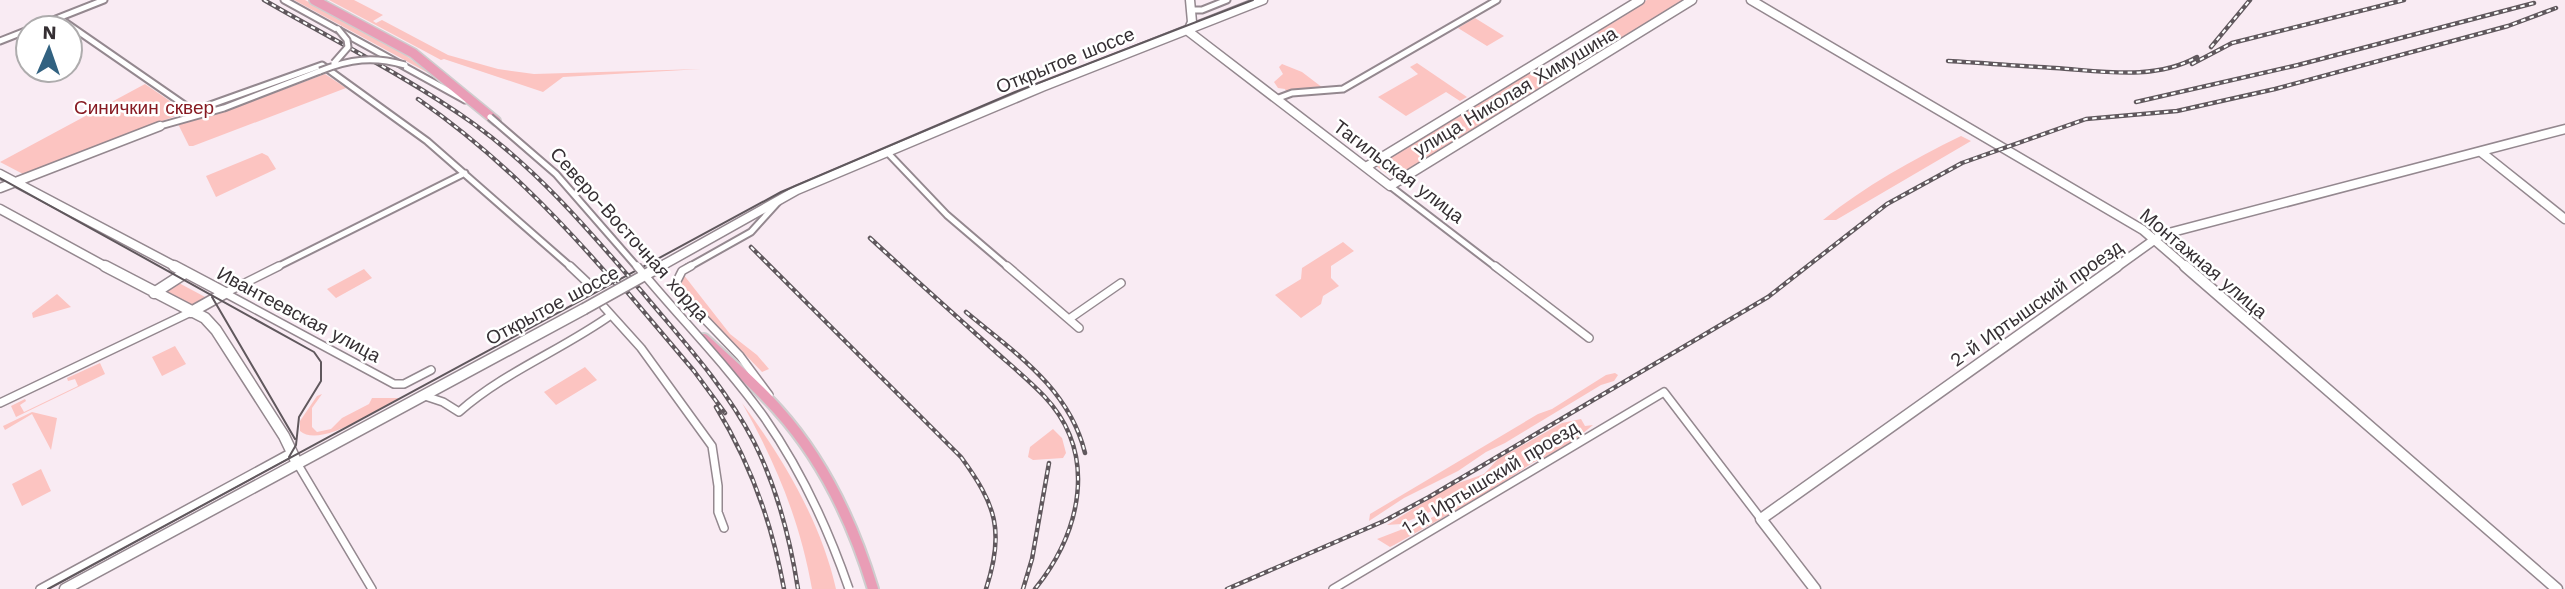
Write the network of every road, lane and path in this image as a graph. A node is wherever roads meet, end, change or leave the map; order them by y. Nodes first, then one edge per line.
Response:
1 (104, 0) edge
2 (284, 0) edge
3 (314, 0) edge
4 (1190, 0) edge
5 (1227, 0) edge
6 (1263, 0) edge
7 (1497, 0) edge
8 (1640, 0) edge
9 (1692, 0) edge
10 (1751, 0) edge
11 (1191, 10) junction
12 (69, 14) edge
13 (338, 29) junction
14 (1188, 31) junction
15 (84, 35) edge
16 (1167, 39) junction
17 (1205, 46) junction
18 (405, 65) junction
19 (320, 71) junction
20 (1276, 99) junction
21 (160, 126) joint
22 (2565, 129) edge
23 (887, 152) junction
24 (2481, 152) junction
25 (1366, 167) junction
26 (465, 173) junction
27 (0, 174) edge
28 (15, 182) junction
29 (1390, 186) junction
30 (0, 188) edge
31 (780, 200) junction
32 (0, 209) edge
33 (2565, 219) edge
34 (2155, 240) junction
35 (185, 272) junction
36 (1121, 283) dead end
37 (153, 293) junction
38 (225, 293) junction
39 (594, 295) dead end
40 (604, 307) dead end
41 (191, 312) junction
42 (611, 315) junction
43 (1069, 319) junction
44 (1079, 328) dead end
45 (1589, 338) dead end
46 (431, 370) dead end
47 (441, 386) junction
48 (423, 396) junction
49 (443, 402) junction
50 (0, 403) edge
51 (778, 410) junction
52 (292, 452) junction
53 (297, 463) junction
54 (1761, 519) junction
55 (724, 528) dead end
56 (872, 586) edge
57 (40, 589) edge
58 (65, 589) edge
59 (372, 589) edge
60 (849, 589) edge
61 (1333, 589) edge
62 (1815, 589) edge
63 (2557, 589) edge

1 - 12 street
2 - 13 street, Северо-Восточная хорда
3 - 51 main road, Северо-Восточная хорда
4 - 11 main road
5 - 11 street
6 - 14 main road, Открытое шоссе
7 - 20 street
8 - 25 main road, улица Николая Химушина
9 - 29 main road, улица Николая Химушина
10 - 34 main road, Монтажная улица
11 - 14 main road
13 - 18 street, Северо-Восточная хорда, bridge
13 - 19 street, bridge
14 - 16 main road, Открытое шоссе
14 - 17 main road, Тагильская улица
15 - 26 street
16 - 17 main road
16 - 23 main road, Открытое шоссе
17 - 20 main road, Тагильская улица
18 - 19 street, bridge
18 - 60 street, Северо-Восточная хорда, bridge
19 - 21 street
20 - 25 main road, Тагильская улица
21 - 28 main road
22 - 24 main road, 2-й Иртышский проезд
23 - 31 main road, Открытое шоссе
23 - 43 street
24 - 33 main road
24 - 34 main road, 2-й Иртышский проезд
25 - 29 main road, Тагильская улица
26 - 38 street
26 - 39 street
27 - 28 main road, Ивантеевская улица
28 - 30 main road
28 - 35 main road, Ивантеевская улица
29 - 45 street, Тагильская улица
31 - 47 main road, Открытое шоссе, bridge
31 - 51 street
32 - 37 main road
34 - 54 main road, 2-й Иртышский проезд
34 - 63 main road, Монтажная улица
35 - 37 main road
35 - 38 main road, Ивантеевская улица
36 - 43 street
37 - 41 main road
38 - 41 main road
38 - 46 street, Ивантеевская улица
40 - 42 street
41 - 50 street
41 - 52 main road
42 - 49 street
42 - 55 street
43 - 44 street
47 - 48 main road, Открытое шоссе
47 - 49 street
48 - 49 street
48 - 53 main road, Открытое шоссе
51 - 56 main road, Северо-Восточная хорда
52 - 53 main road
52 - 57 street
53 - 58 main road, Открытое шоссе
53 - 59 street
54 - 61 street, 1-й Иртышский проезд
54 - 62 main road

